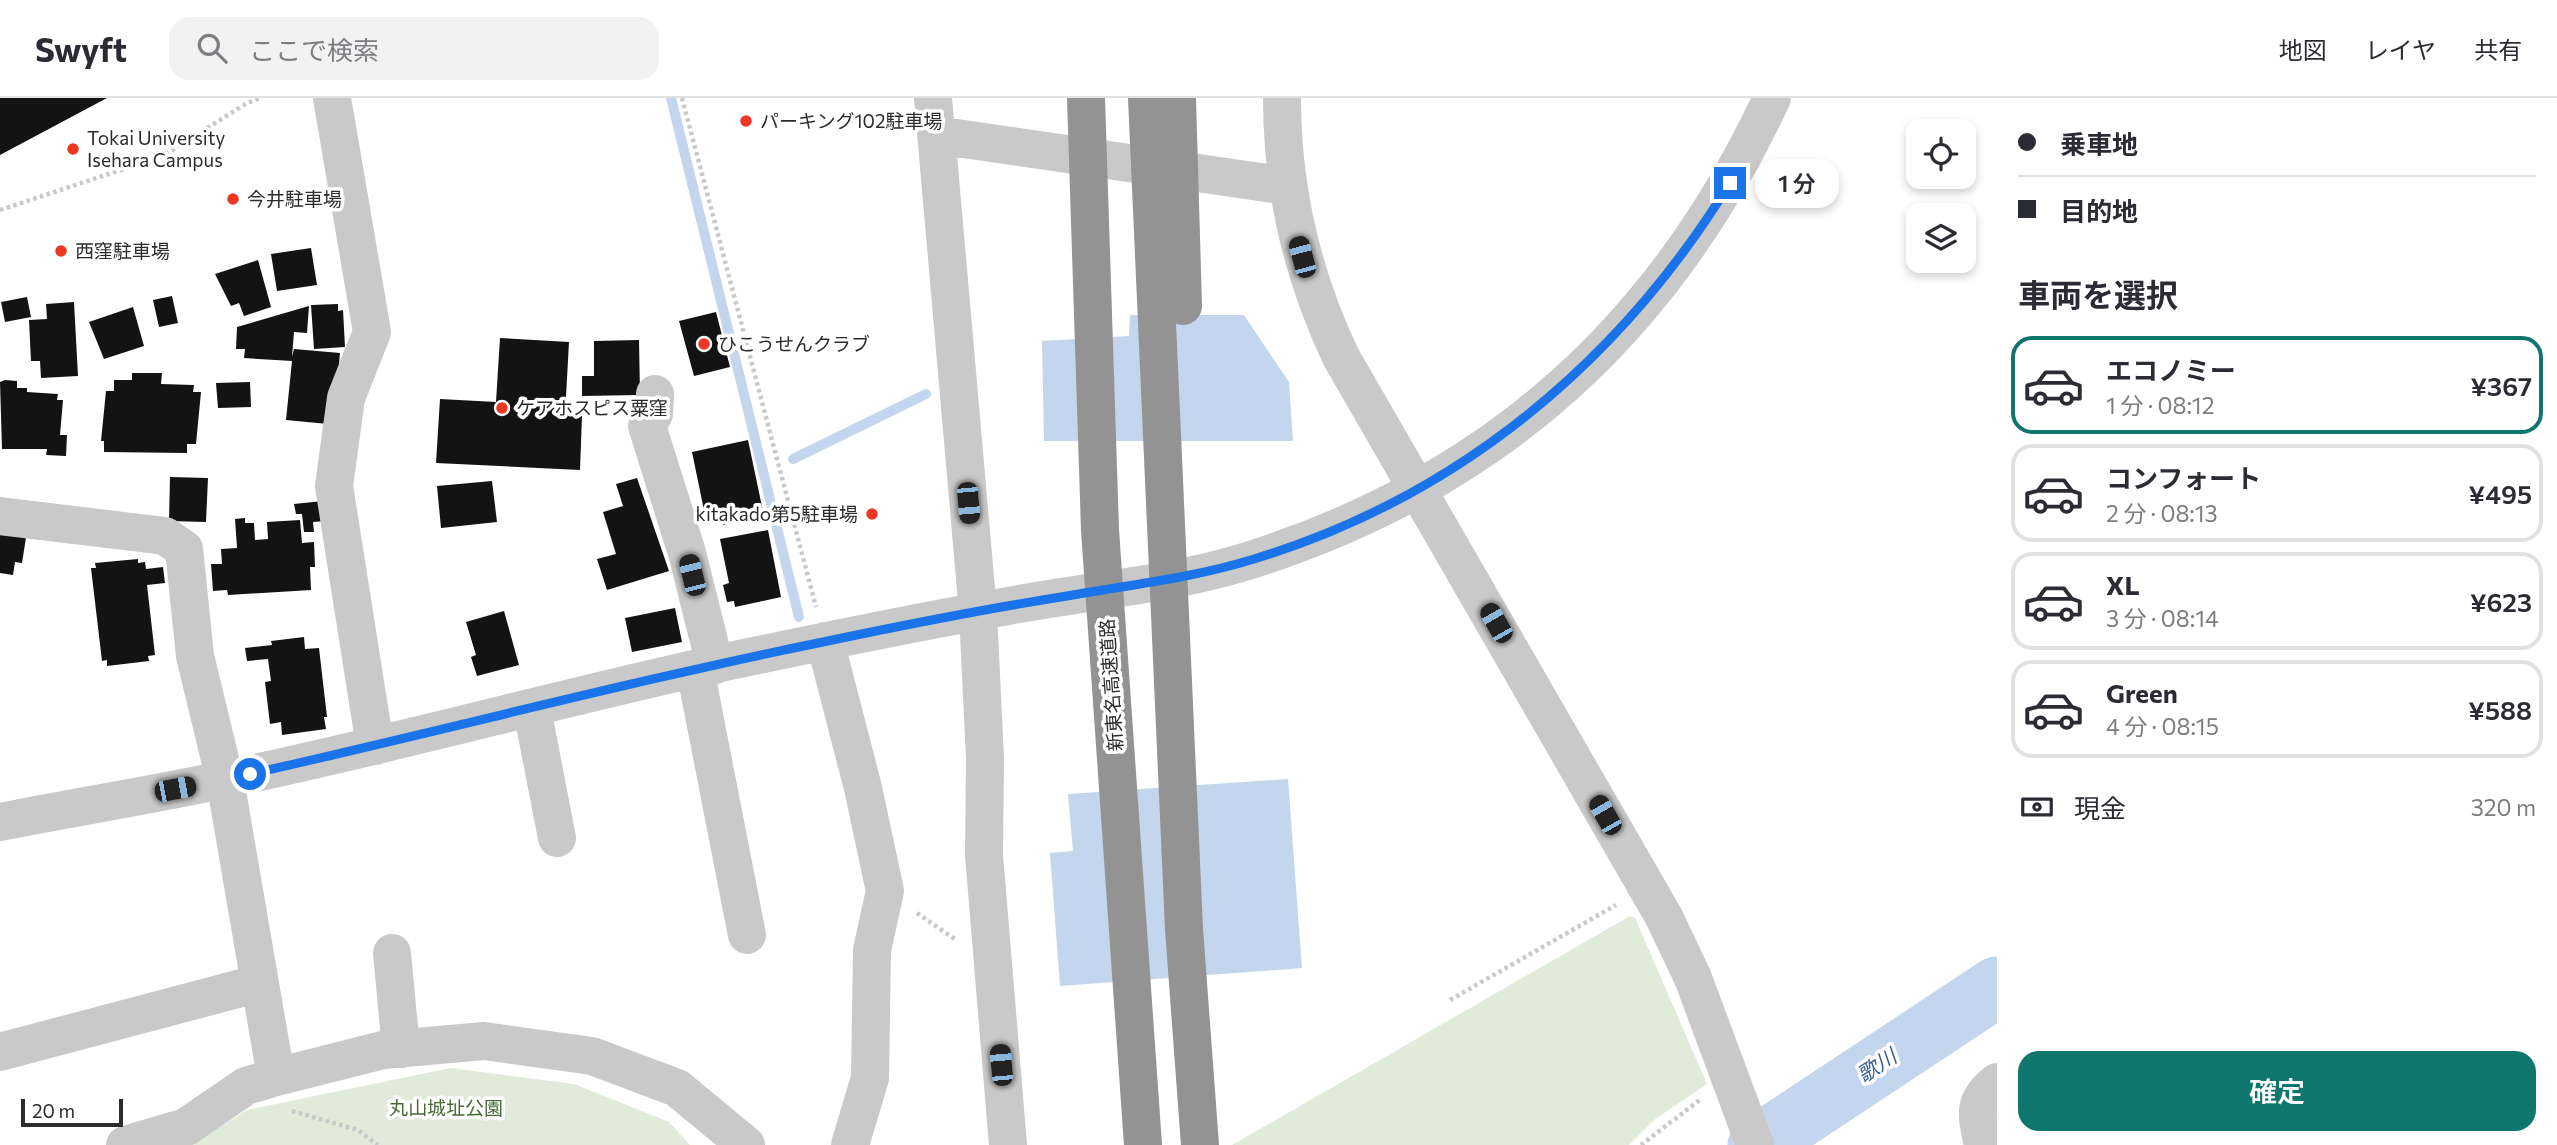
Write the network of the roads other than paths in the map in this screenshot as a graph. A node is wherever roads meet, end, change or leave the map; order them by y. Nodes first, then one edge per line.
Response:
1 (332, 98) edge
2 (933, 98) edge
3 (1060, 98) edge
4 (1086, 98) edge
5 (1147, 98) edge
6 (1177, 98) edge
7 (1282, 98) edge
8 (1772, 98) edge
9 (936, 135) junction
10 (1289, 186) junction
11 (655, 394) dead end
12 (1419, 489) junction
13 (0, 516) edge
14 (1100, 530) junction
15 (978, 612) junction
16 (825, 641) junction
17 (705, 667) junction
18 (532, 709) junction
19 (1176, 741) junction
20 (375, 746) junction
21 (225, 780) junction
22 (0, 821) edge
23 (557, 838) dead end
24 (747, 935) dead end
25 (392, 953) dead end
26 (260, 983) junction
27 (401, 1048) junction
28 (0, 1052) edge
29 (1997, 1082) edge
30 (278, 1093) junction
31 (125, 1145) edge
32 (746, 1145) edge
33 (850, 1145) edge
34 (1008, 1145) edge
35 (1143, 1145) edge
36 (1200, 1145) edge
37 (1755, 1145) edge
38 (1983, 1145) edge

1 - 20 street
2 - 9 street
3 - 14 highway, bridge
4 - 14 highway, 新東名高速道路, bridge
5 - 19 highway, bridge
6 - 19 highway, bridge
7 - 10 street
8 - 12 street
9 - 10 street
9 - 15 street
10 - 12 street
11 - 17 street
12 - 15 street
12 - 37 street
13 - 21 street
14 - 35 highway, 新東名高速道路, bridge
15 - 16 street
15 - 34 street
16 - 17 street
16 - 33 street
17 - 18 street
17 - 24 street
18 - 20 street
18 - 23 street
19 - 36 highway, bridge
20 - 21 street
21 - 22 street
21 - 26 street
25 - 27 street
26 - 28 street
26 - 30 street
27 - 30 street
27 - 32 street
29 - 38 street
30 - 31 street

